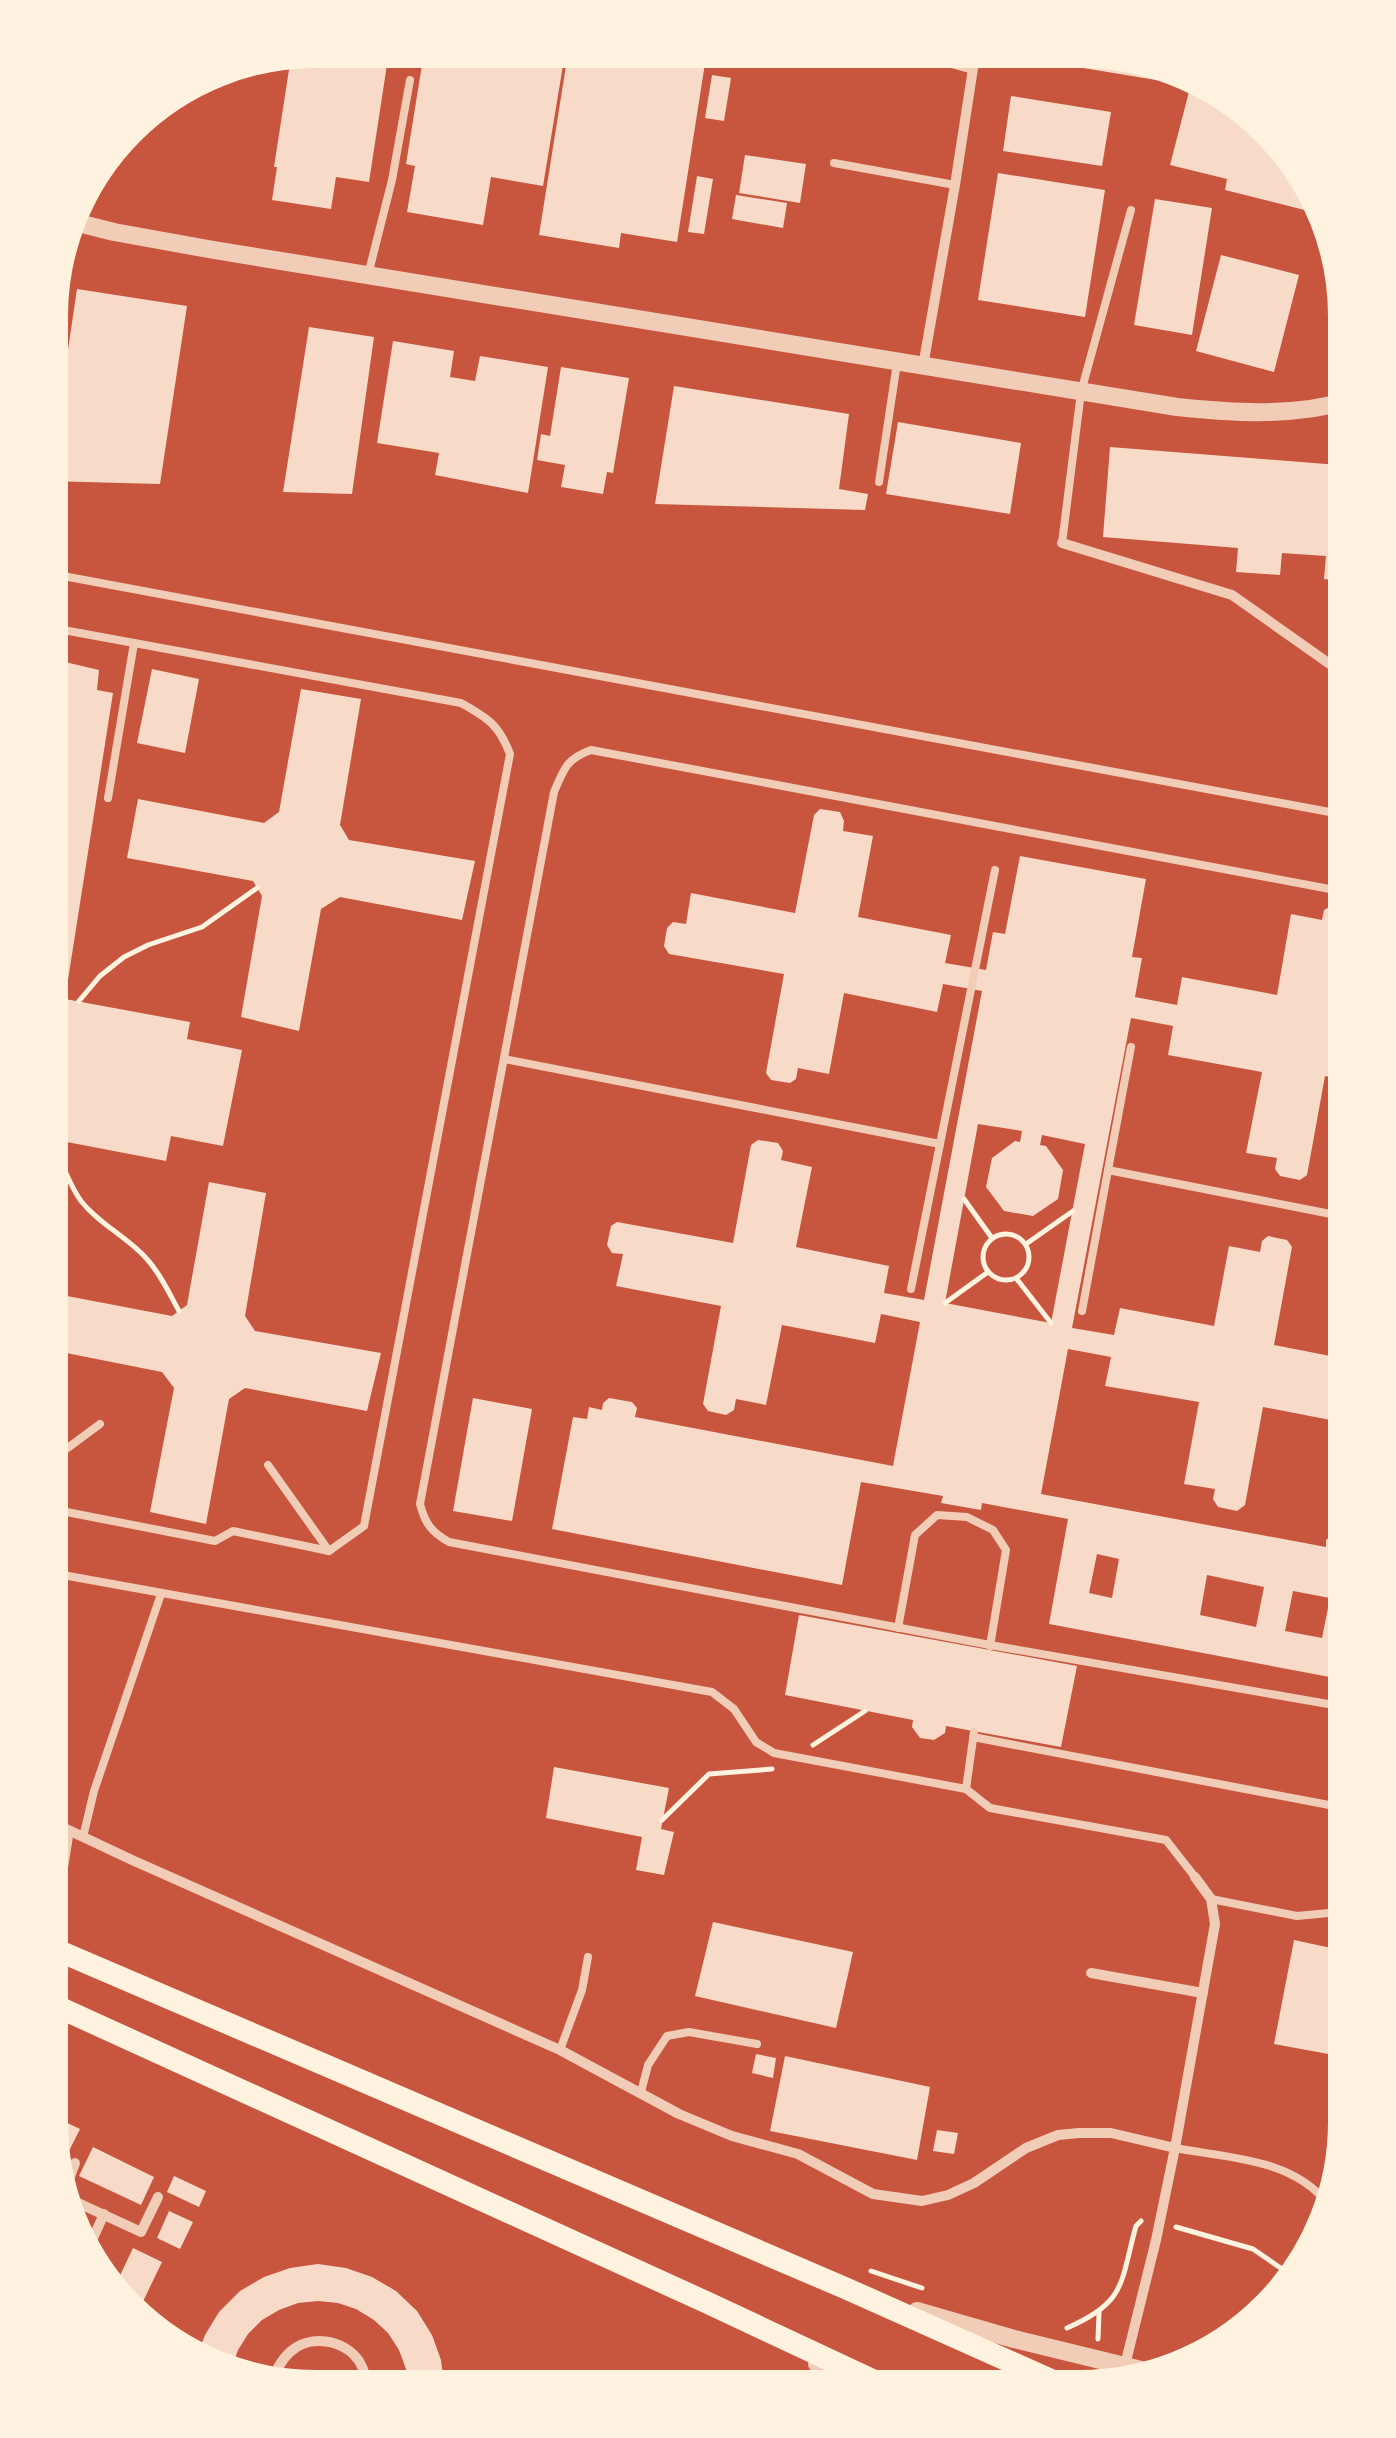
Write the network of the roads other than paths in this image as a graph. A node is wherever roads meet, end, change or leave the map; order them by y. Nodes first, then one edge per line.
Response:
1 (944, 62) edge
2 (974, 62) edge
3 (973, 70) junction
4 (410, 80) dead end
5 (834, 163) dead end
6 (955, 185) junction
7 (1131, 210) dead end
8 (80, 224) edge
9 (368, 274) junction
10 (898, 362) junction
11 (923, 366) junction
12 (1082, 392) junction
13 (1334, 403) edge
14 (879, 482) dead end
15 (1062, 543) joint
16 (62, 575) edge
17 (62, 630) edge
18 (134, 643) junction
19 (1334, 667) edge
20 (108, 798) dead end
21 (1334, 813) edge
22 (995, 870) dead end
23 (1334, 890) edge
24 (1131, 1047) dead end
25 (504, 1060) junction
26 (940, 1144) junction
27 (1108, 1170) junction
28 (1334, 1215) edge
29 (911, 1289) dead end
30 (1082, 1312) dead end
31 (100, 1424) dead end
32 (62, 1452) edge
33 (268, 1464) dead end
34 (62, 1511) edge
35 (329, 1550) junction
36 (62, 1575) edge
37 (161, 1594) junction
38 (898, 1628) junction
39 (990, 1648) junction
40 (1333, 1705) edge
41 (966, 1789) junction
42 (1333, 1806) edge
43 (62, 1826) edge
44 (70, 1830) junction
45 (83, 1837) junction
46 (1195, 1877) joint
47 (62, 1880) edge
48 (1211, 1899) junction
49 (1333, 1913) edge
50 (62, 1952) edge
51 (588, 1957) dead end
52 (1091, 1973) dead end
53 (1204, 1993) junction
54 (62, 2009) edge
55 (757, 2044) dead end
56 (560, 2050) junction
57 (640, 2092) junction
58 (1176, 2148) junction
59 (75, 2163) dead end
60 (69, 2178) edge
61 (158, 2197) dead end
62 (1322, 2197) edge
63 (76, 2202) edge
64 (104, 2214) junction
65 (92, 2240) edge
66 (845, 2288) junction
67 (708, 2303) junction
68 (1124, 2365) junction
69 (1138, 2368) edge
70 (1125, 2371) edge
71 (278, 2372) edge
72 (366, 2376) edge
73 (836, 2376) edge
74 (864, 2376) edge
75 (1042, 2376) edge

1 - 3 lane
2 - 3 street
3 - 6 street
4 - 9 lane
5 - 6 lane
6 - 11 street
7 - 12 lane
8 - 9 street
9 - 10 street
10 - 11 street
10 - 14 lane
11 - 12 street
12 - 13 street
12 - 15 lane
15 - 19 street
16 - 21 lane
17 - 18 lane
18 - 20 lane
18 - 35 lane
22 - 26 lane
23 - 25 lane
24 - 27 lane
25 - 26 lane
25 - 38 lane
26 - 29 lane
27 - 28 lane
27 - 30 lane
31 - 32 lane
33 - 35 lane
34 - 35 lane
36 - 37 lane
37 - 41 lane
37 - 45 lane
38 - 39 lane
38 - 39 lane
39 - 40 lane
41 - 42 lane
41 - 46 lane
43 - 44 street
44 - 45 street
44 - 47 lane
45 - 56 street
46 - 48 street
48 - 49 lane
48 - 53 street
50 - 66 main road
51 - 56 lane
52 - 53 street
53 - 58 street
54 - 67 main road
55 - 57 lane
56 - 57 street
57 - 58 street
58 - 62 lane
58 - 68 street
59 - 60 street
61 - 64 street
63 - 64 street
64 - 65 street
66 - 68 street
66 - 75 main road
67 - 73 street
67 - 74 main road
68 - 69 street
68 - 70 street
71 - 72 street

